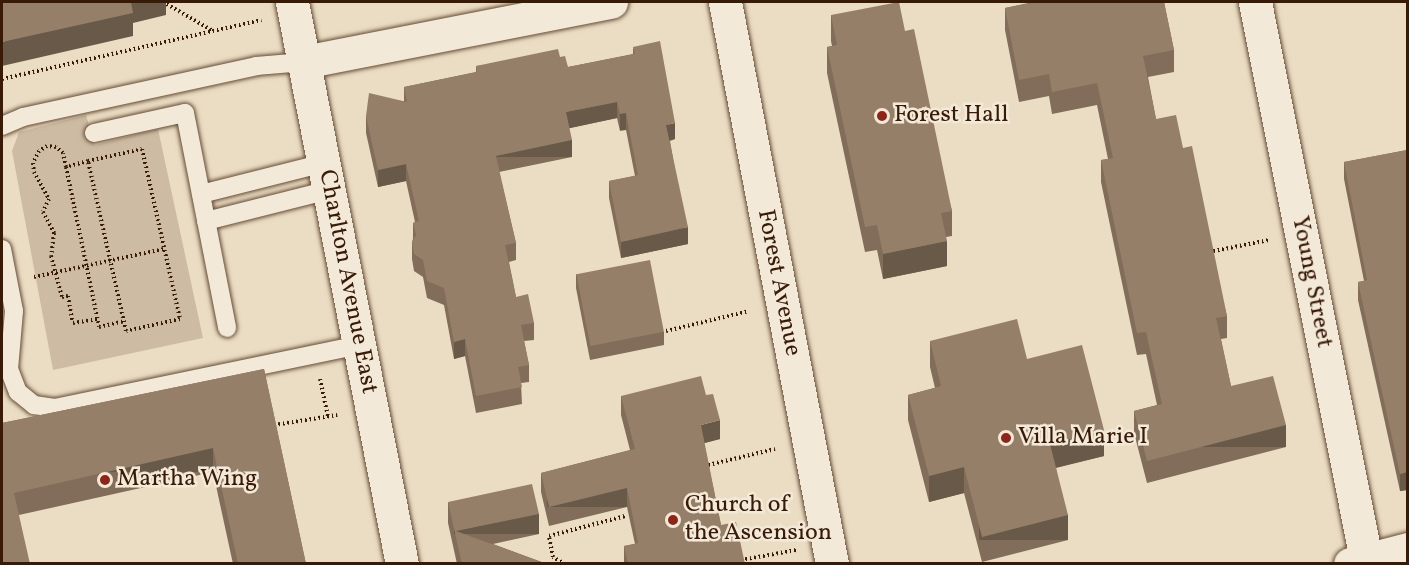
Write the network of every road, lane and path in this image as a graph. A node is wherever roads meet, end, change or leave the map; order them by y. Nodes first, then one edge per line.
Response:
1 (162, 2) edge
2 (611, 2) edge
3 (724, 2) edge
4 (1255, 2) edge
5 (293, 6) edge
6 (214, 32) junction
7 (304, 62) junction
8 (2, 79) edge
9 (2, 126) edge
10 (94, 133) dead end
11 (88, 161) junction
12 (66, 167) junction
13 (326, 176) junction
14 (201, 194) junction
15 (206, 221) junction
16 (1302, 234) junction
17 (2, 249) edge
18 (164, 249) junction
19 (1202, 253) edge
20 (110, 261) junction
21 (87, 266) junction
22 (56, 273) junction
23 (9, 283) junction
24 (782, 303) junction
25 (98, 319) junction
26 (124, 321) junction
27 (227, 328) dead end
28 (666, 331) edge
29 (360, 345) junction
30 (372, 408) junction
31 (270, 426) edge
32 (808, 441) junction
33 (699, 467) edge
34 (625, 516) dead end
35 (1407, 549) edge
36 (778, 554) dead end
37 (741, 560) edge
38 (1361, 562) edge
39 (402, 564) edge
40 (566, 564) edge
41 (832, 564) edge

1 - 6 path
2 - 7 street
3 - 24 street, Forest Avenue
4 - 16 street, Young Street
5 - 6 path
5 - 7 street, Charlton Avenue East
6 - 8 path
7 - 9 lane
7 - 13 street, Charlton Avenue East
10 - 14 lane
11 - 12 path
11 - 18 path
11 - 20 path
12 - 21 path
12 - 22 path
13 - 14 lane
13 - 15 lane
13 - 29 street, Charlton Avenue East
14 - 15 lane
15 - 27 lane
16 - 19 path
16 - 38 street, Young Street
17 - 23 lane
18 - 20 path
18 - 26 path
20 - 21 path
20 - 26 path
21 - 22 path
21 - 25 path
22 - 23 path
22 - 25 path
23 - 29 lane
24 - 28 path
24 - 32 street, Forest Avenue
25 - 26 path
29 - 30 street, Charlton Avenue East
30 - 31 path
30 - 39 street, Charlton Avenue East
32 - 33 path
32 - 41 street, Forest Avenue
34 - 40 path
35 - 38 street
36 - 37 path

